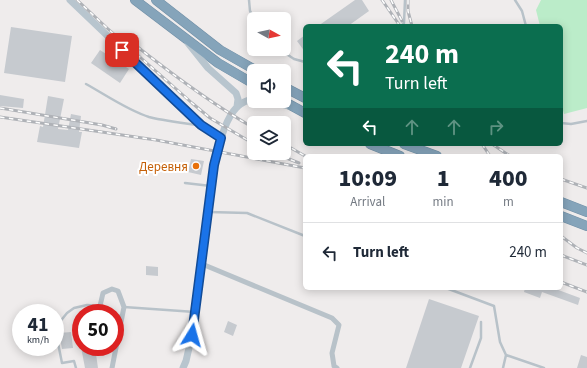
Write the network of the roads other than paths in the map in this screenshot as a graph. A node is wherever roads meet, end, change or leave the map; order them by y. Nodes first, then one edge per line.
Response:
1 (70, 0) edge
2 (135, 0) edge
3 (156, 0) edge
4 (249, 0) edge
5 (405, 0) edge
6 (515, 0) edge
7 (251, 12) edge
8 (403, 24) edge
9 (525, 24) edge
10 (181, 35) junction
11 (291, 56) edge
12 (303, 61) edge
13 (247, 65) edge
14 (247, 80) edge
15 (86, 84) dead end
16 (291, 91) edge
17 (303, 97) edge
18 (247, 101) edge
19 (291, 106) edge
20 (237, 107) junction
21 (291, 107) edge
22 (295, 108) junction
23 (303, 112) edge
24 (587, 121) edge
25 (563, 123) edge
26 (201, 125) junction
27 (221, 138) junction
28 (375, 146) edge
29 (410, 146) edge
30 (395, 154) edge
31 (432, 154) edge
32 (185, 183) dead end
33 (212, 186) junction
34 (563, 203) edge
35 (208, 212) junction
36 (587, 212) edge
37 (563, 217) edge
38 (587, 226) edge
39 (303, 235) edge
40 (202, 264) junction
41 (451, 290) edge
42 (100, 304) edge
43 (123, 304) edge
44 (124, 306) edge
45 (72, 309) edge
46 (195, 312) junction
47 (481, 322) dead end
48 (506, 355) junction
49 (114, 356) edge
50 (76, 368) edge
51 (112, 368) edge
52 (183, 368) edge
53 (337, 368) edge
54 (470, 368) edge
55 (504, 368) edge
56 (544, 368) edge

1 - 26 main road
2 - 10 highway
3 - 13 highway
4 - 7 lane
5 - 8 lane
6 - 9 lane
10 - 14 highway
10 - 20 main road
11 - 12 lane
15 - 26 lane
16 - 17 highway
18 - 20 main road
19 - 22 highway
20 - 27 main road
21 - 22 main road
22 - 23 highway
24 - 25 lane
26 - 27 main road
27 - 33 main road
28 - 30 highway
29 - 31 highway
32 - 33 lane
33 - 35 main road
34 - 36 highway
35 - 39 lane
35 - 40 main road
37 - 38 highway
40 - 46 main road
40 - 53 street
41 - 48 lane
42 - 43 street
44 - 46 lane
45 - 50 lane
46 - 52 main road
47 - 54 lane
48 - 55 lane
48 - 56 lane
49 - 51 street

